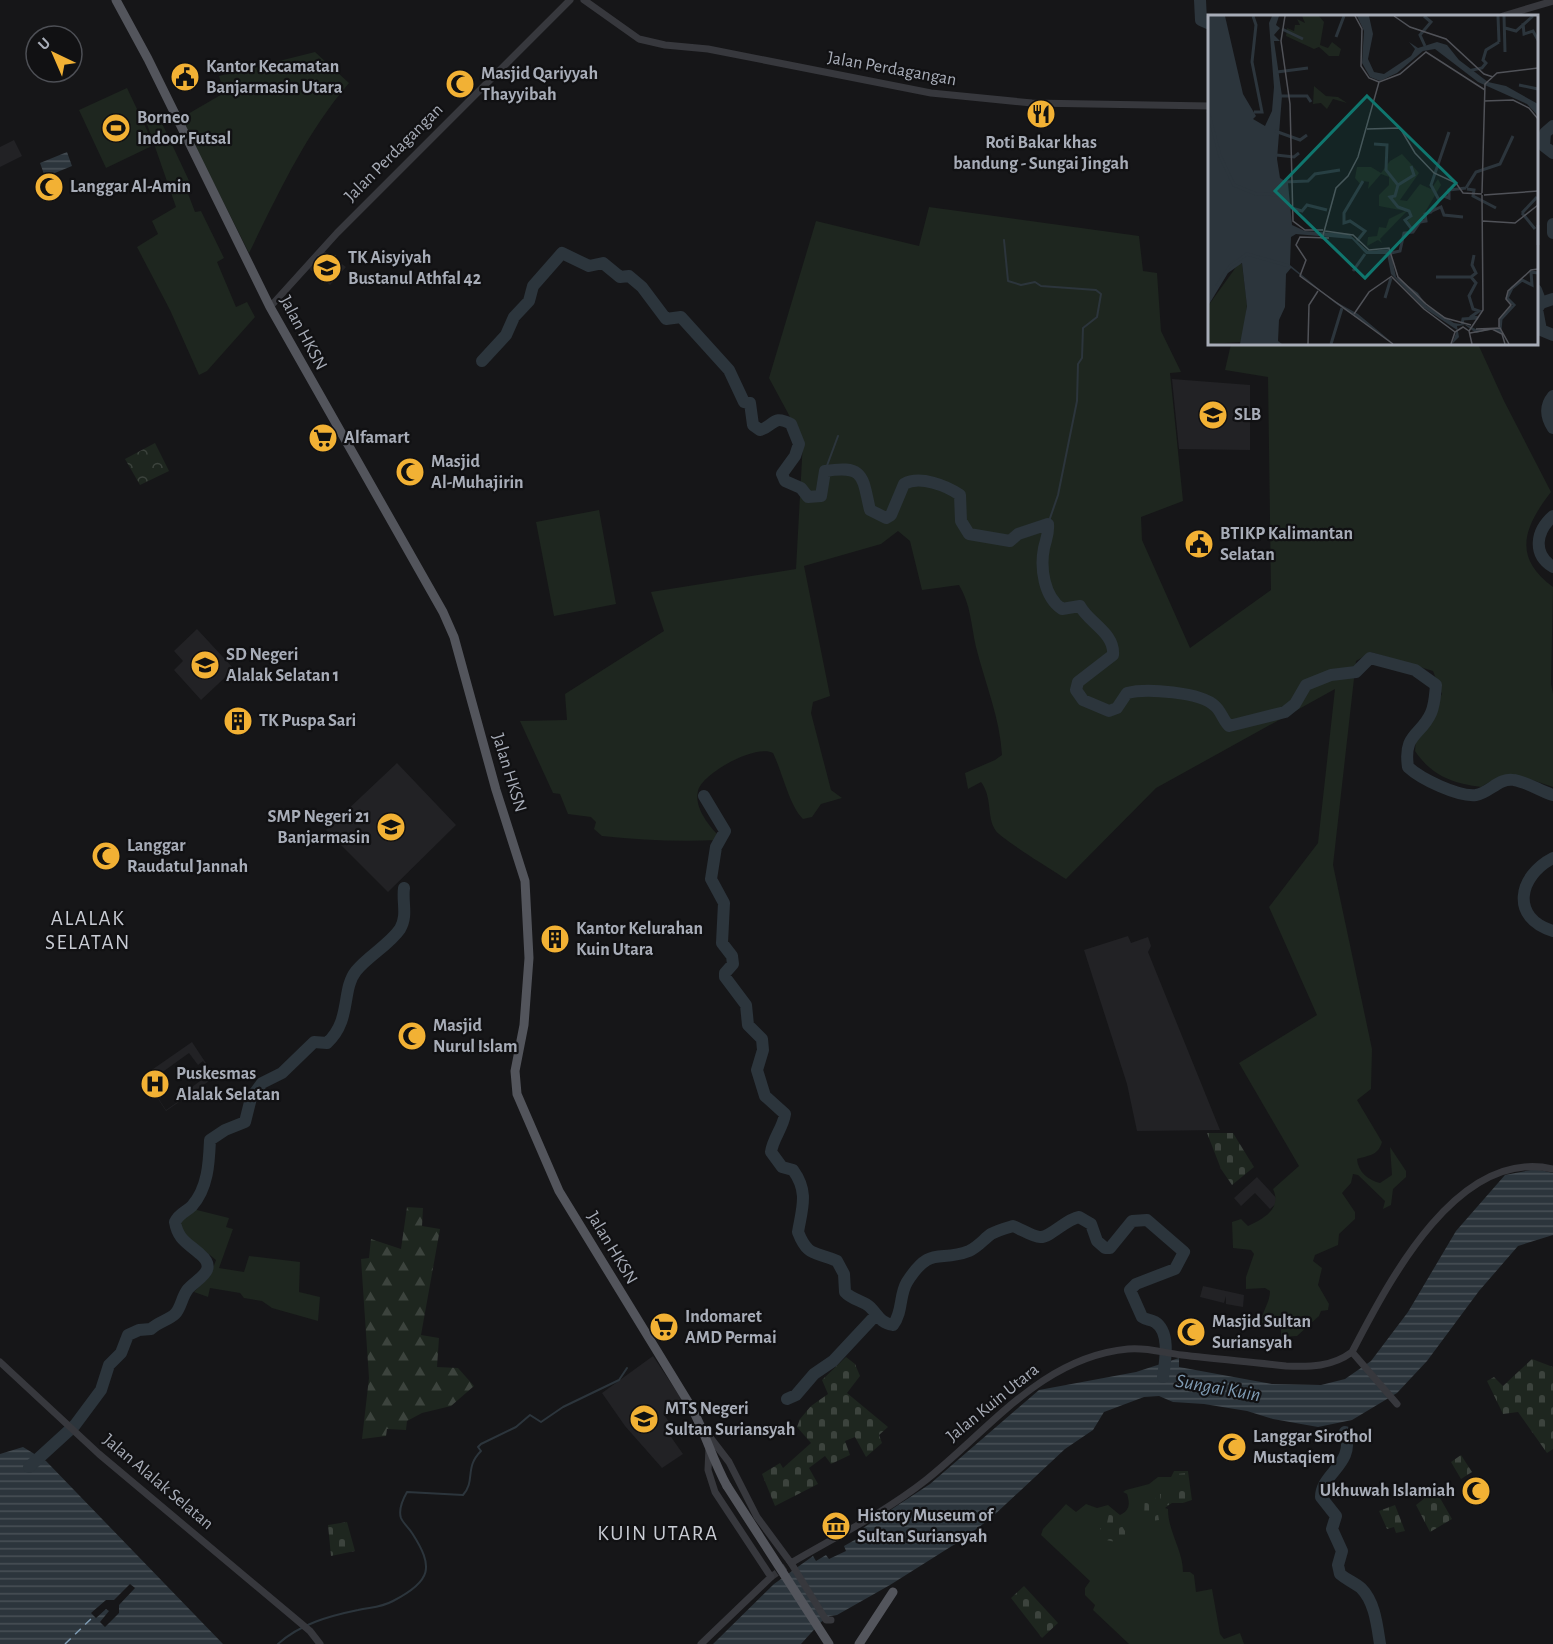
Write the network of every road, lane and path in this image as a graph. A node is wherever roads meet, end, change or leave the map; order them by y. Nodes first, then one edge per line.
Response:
1 (116, 0) edge
2 (570, 0) edge
3 (584, 0) edge
4 (1553, 1) edge
5 (1506, 15) edge
6 (1208, 106) edge
7 (270, 307) junction
8 (1553, 1169) edge
9 (1354, 1354) junction
10 (0, 1362) edge
11 (1394, 1401) dead end
12 (704, 1430) junction
13 (709, 1447) junction
14 (792, 1565) junction
15 (893, 1592) dead end
16 (828, 1620) dead end
17 (320, 1644) edge
18 (701, 1644) edge
19 (829, 1644) edge
20 (859, 1644) edge

1 - 7 main road, Jalan HKSN
2 - 7 street, Jalan Perdagangan
3 - 6 street, Jalan Perdagangan
4 - 5 street
7 - 12 main road, Jalan HKSN
8 - 9 street
9 - 11 street
9 - 14 street, Jalan Kuin Utara
10 - 17 street, Jalan Alalak Selatan
12 - 13 main road
12 - 14 street, Jalan HKSN
13 - 18 street
13 - 19 main road, bridge
14 - 16 street, Jalan HKSN
15 - 20 main road

